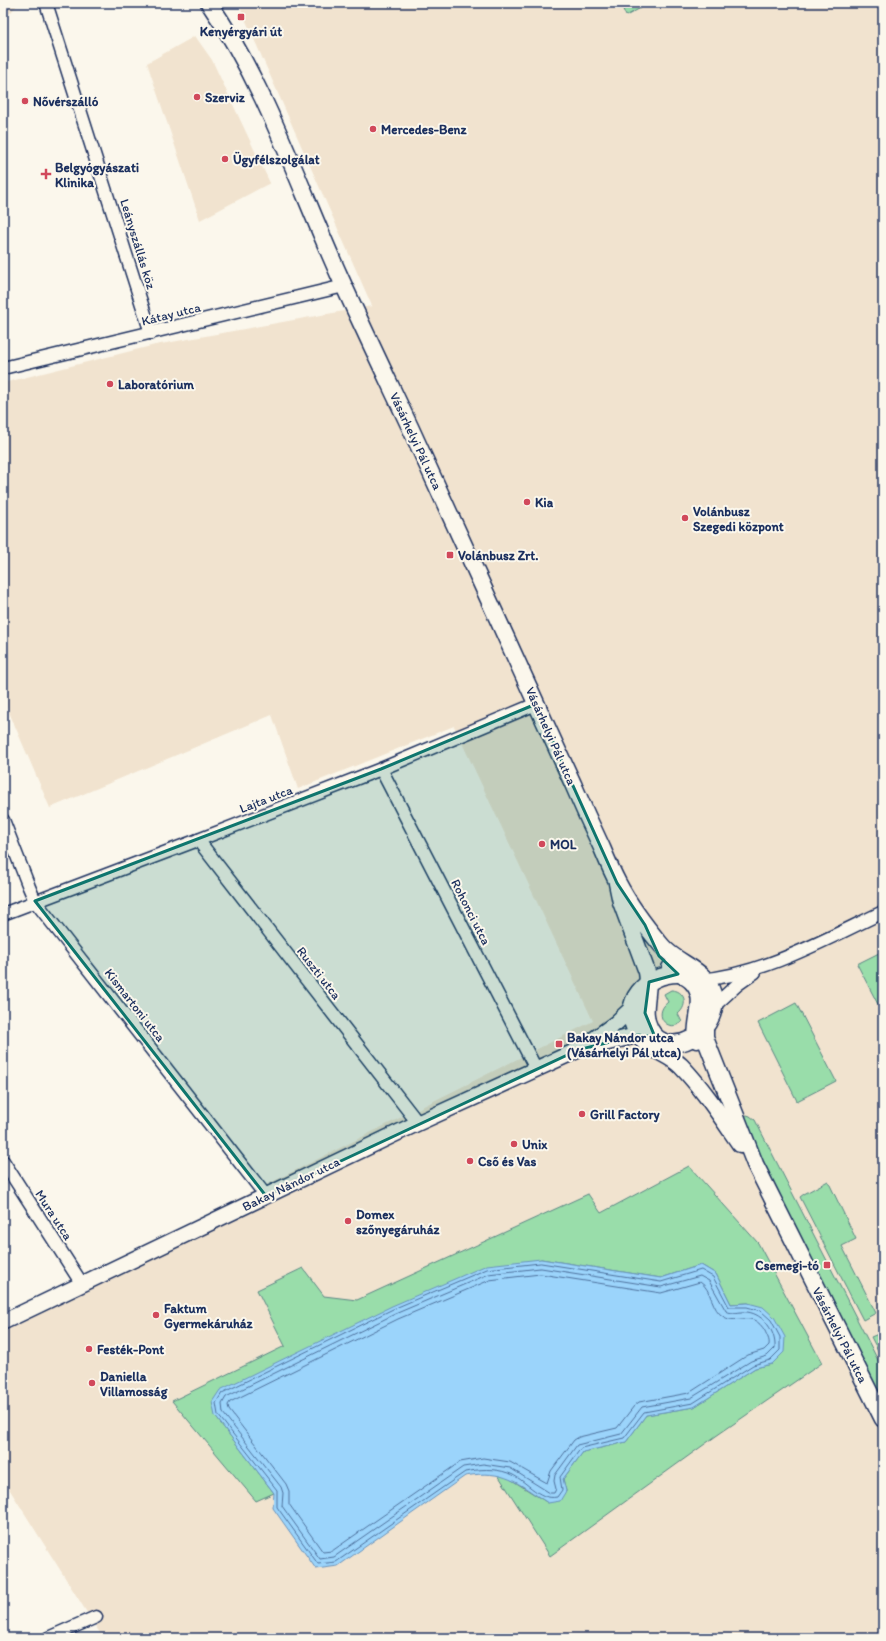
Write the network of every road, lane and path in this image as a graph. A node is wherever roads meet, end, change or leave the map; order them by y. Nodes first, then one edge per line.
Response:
1 (46, 3) edge
2 (209, 3) edge
3 (344, 286) junction
4 (151, 333) junction
5 (3, 368) edge
6 (536, 704) junction
7 (381, 769) junction
8 (3, 820) edge
9 (198, 840) junction
10 (618, 883) junction
11 (35, 901) junction
12 (883, 912) edge
13 (3, 914) edge
14 (645, 926) junction
15 (765, 966) junction
16 (692, 978) junction
17 (646, 985) junction
18 (714, 1006) junction
19 (632, 1008) junction
20 (700, 1033) junction
21 (638, 1035) junction
22 (662, 1040) junction
23 (580, 1049) junction
24 (536, 1069) junction
25 (702, 1090) junction
26 (418, 1123) junction
27 (3, 1161) edge
28 (755, 1164) junction
29 (266, 1196) junction
30 (82, 1284) junction
31 (3, 1322) edge
32 (883, 1419) edge
33 (96, 1617) dead end
34 (48, 1638) edge

1 - 4 street, Leányszállás köz
2 - 3 main road, Vásárhelyi Pál utca
3 - 4 street, Kátay utca
3 - 6 main road, Vásárhelyi Pál utca
4 - 5 street, Kátay utca
6 - 7 street, Lajta utca
6 - 10 main road, Vásárhelyi Pál utca
7 - 9 street, Lajta utca
7 - 24 street, Rohonci utca
8 - 11 street, Kismartoni utca
9 - 11 street, Lajta utca
9 - 26 street, Ruszti utca
10 - 14 main road, Vásárhelyi Pál utca
10 - 17 main road, Vásárhelyi Pál utca
11 - 13 street, Lajta utca
11 - 29 street, Kismartoni utca
12 - 15 street
14 - 16 main road, Vásárhelyi Pál utca
14 - 16 main road, Vásárhelyi Pál utca
15 - 16 street
15 - 18 street
16 - 17 main road
16 - 18 main road
16 - 20 main road, Vásárhelyi Pál utca
17 - 19 main road
17 - 22 main road, Vásárhelyi Pál utca
18 - 20 main road
19 - 21 main road
19 - 23 street, Bakay Nándor utca
20 - 22 main road
20 - 28 main road, Vásárhelyi Pál utca
21 - 22 street, Bakay Nándor utca
21 - 23 street, Bakay Nándor utca
21 - 25 main road, Vásárhelyi Pál utca
22 - 25 main road, Vásárhelyi Pál utca
23 - 24 street, Bakay Nándor utca
24 - 26 street, Bakay Nándor utca
25 - 28 main road, Vásárhelyi Pál utca
26 - 29 street, Bakay Nándor utca
27 - 30 street, Mura utca
28 - 32 main road, Vásárhelyi Pál utca
29 - 30 street, Bakay Nándor utca
30 - 31 street, Bakay Nándor utca
33 - 34 street

